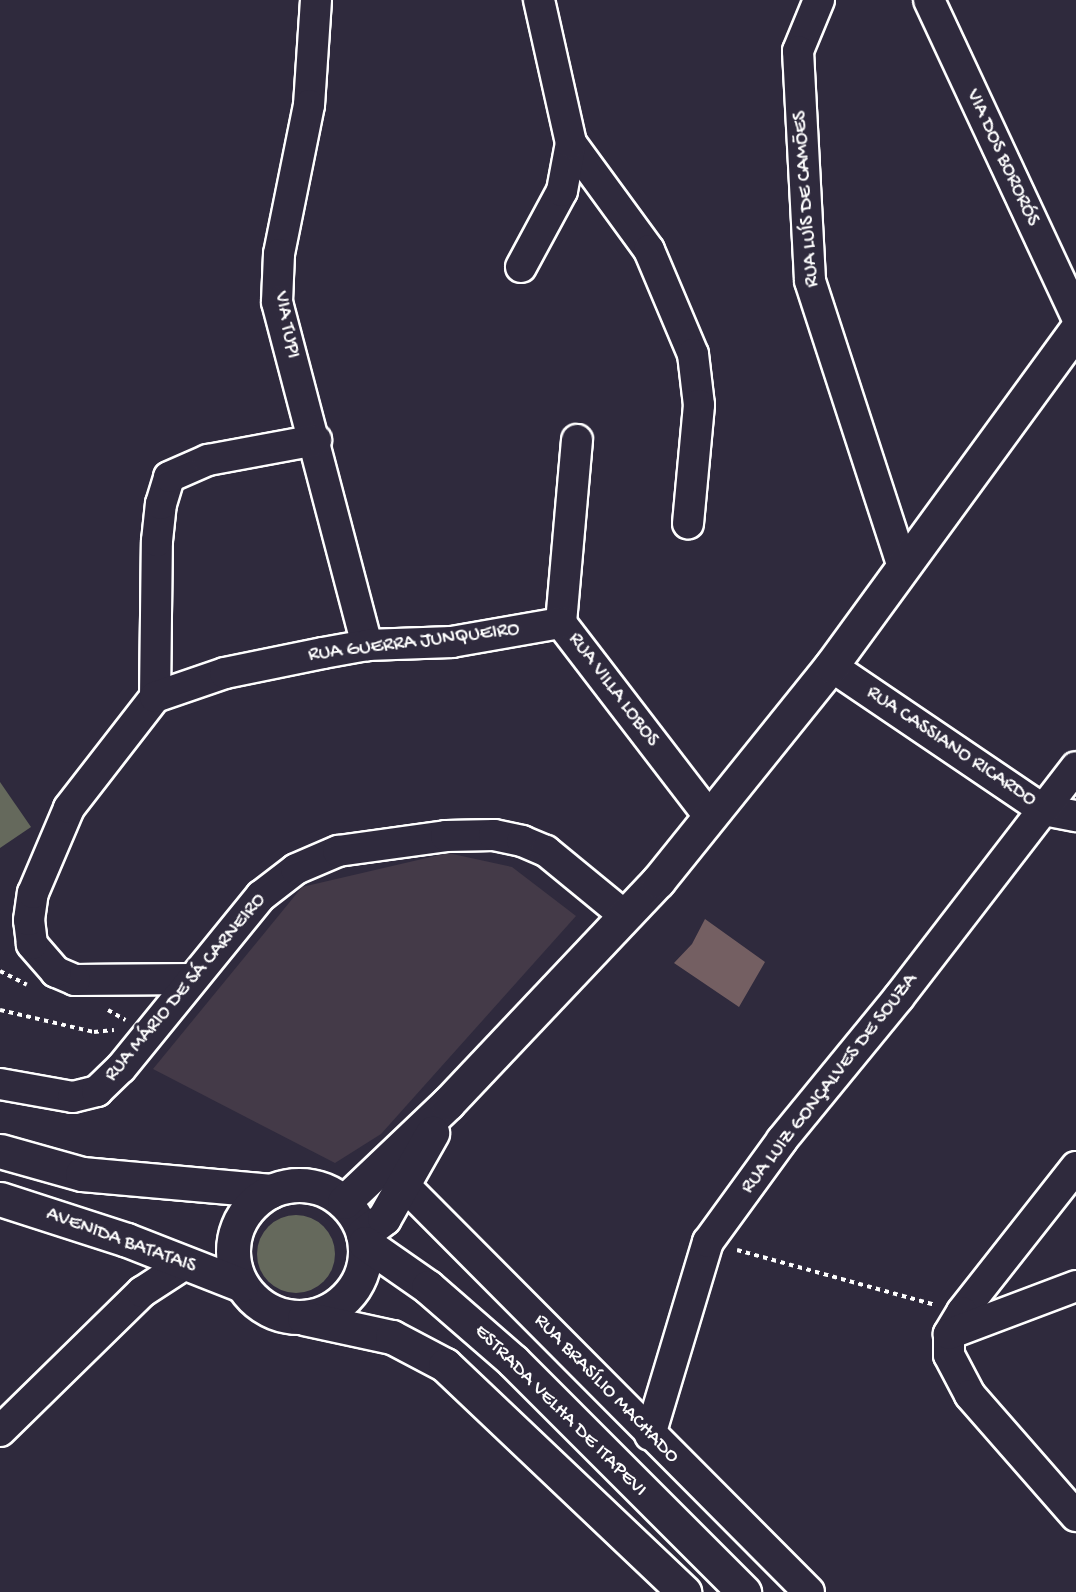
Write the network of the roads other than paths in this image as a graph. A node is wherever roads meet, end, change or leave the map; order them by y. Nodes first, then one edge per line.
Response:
1 (316, 0) edge
2 (539, 0) edge
3 (819, 0) edge
4 (929, 0) edge
5 (571, 143) junction
6 (521, 267) dead end
7 (1076, 315) edge
8 (1076, 330) edge
9 (316, 440) junction
10 (577, 440) dead end
11 (688, 523) dead end
12 (903, 568) junction
13 (561, 623) junction
14 (367, 645) junction
15 (831, 666) junction
16 (155, 697) junction
17 (1076, 767) edge
18 (1044, 810) junction
19 (1076, 816) edge
20 (711, 817) junction
21 (625, 916) junction
22 (192, 979) junction
23 (0, 1084) edge
24 (448, 1103) junction
25 (0, 1151) edge
26 (1076, 1167) edge
27 (404, 1185) junction
28 (258, 1190) junction
29 (0, 1198) edge
30 (344, 1202) junction
31 (364, 1239) junction
32 (185, 1264) junction
33 (242, 1286) junction
34 (1076, 1286) edge
35 (304, 1318) junction
36 (956, 1323) junction
37 (0, 1431) edge
38 (650, 1435) junction
39 (1076, 1516) edge
40 (682, 1591) edge
41 (744, 1592) edge
42 (809, 1592) edge

1 - 9 street, VIA TUPI
2 - 5 street
3 - 12 street, RUA LUÍS DE CAMÕES
4 - 7 street, VIA DOS BORORÓS
5 - 6 street
5 - 11 street
8 - 12 main road
9 - 14 street, VIA TUPI
9 - 16 street
10 - 13 street, RUA VILLA LOBOS
12 - 15 main road
13 - 14 street, RUA GUERRA JUNQUEIRO
13 - 20 street, RUA VILLA LOBOS
14 - 16 street, RUA GUERRA JUNQUEIRO
15 - 18 street, RUA CASSIANO RICARDO
15 - 20 main road
16 - 22 street
17 - 18 street, RUA LUIZ GONÇALVES DE SOUZA
18 - 19 street, RUA CASSIANO RICARDO
18 - 38 street, RUA LUIZ GONÇALVES DE SOUZA
20 - 21 main road
21 - 22 street, RUA MÁRIO DE SÁ CARNEIRO
21 - 24 main road
22 - 23 street, RUA MÁRIO DE SÁ CARNEIRO
24 - 27 main road
24 - 30 main road
25 - 28 main road
26 - 36 street
27 - 31 main road
27 - 38 street, RUA BRASÍLIO MACHADO
28 - 30 main road
28 - 33 main road
29 - 32 main road, AVENIDA BATATAIS
30 - 31 main road
31 - 35 main road
31 - 41 main road, ESTRADA VELHA DE ITAPEVI
32 - 33 main road, AVENIDA BATATAIS
32 - 37 street
33 - 35 main road
34 - 36 street
35 - 40 main road
36 - 39 street
38 - 42 street, RUA BRASÍLIO MACHADO

